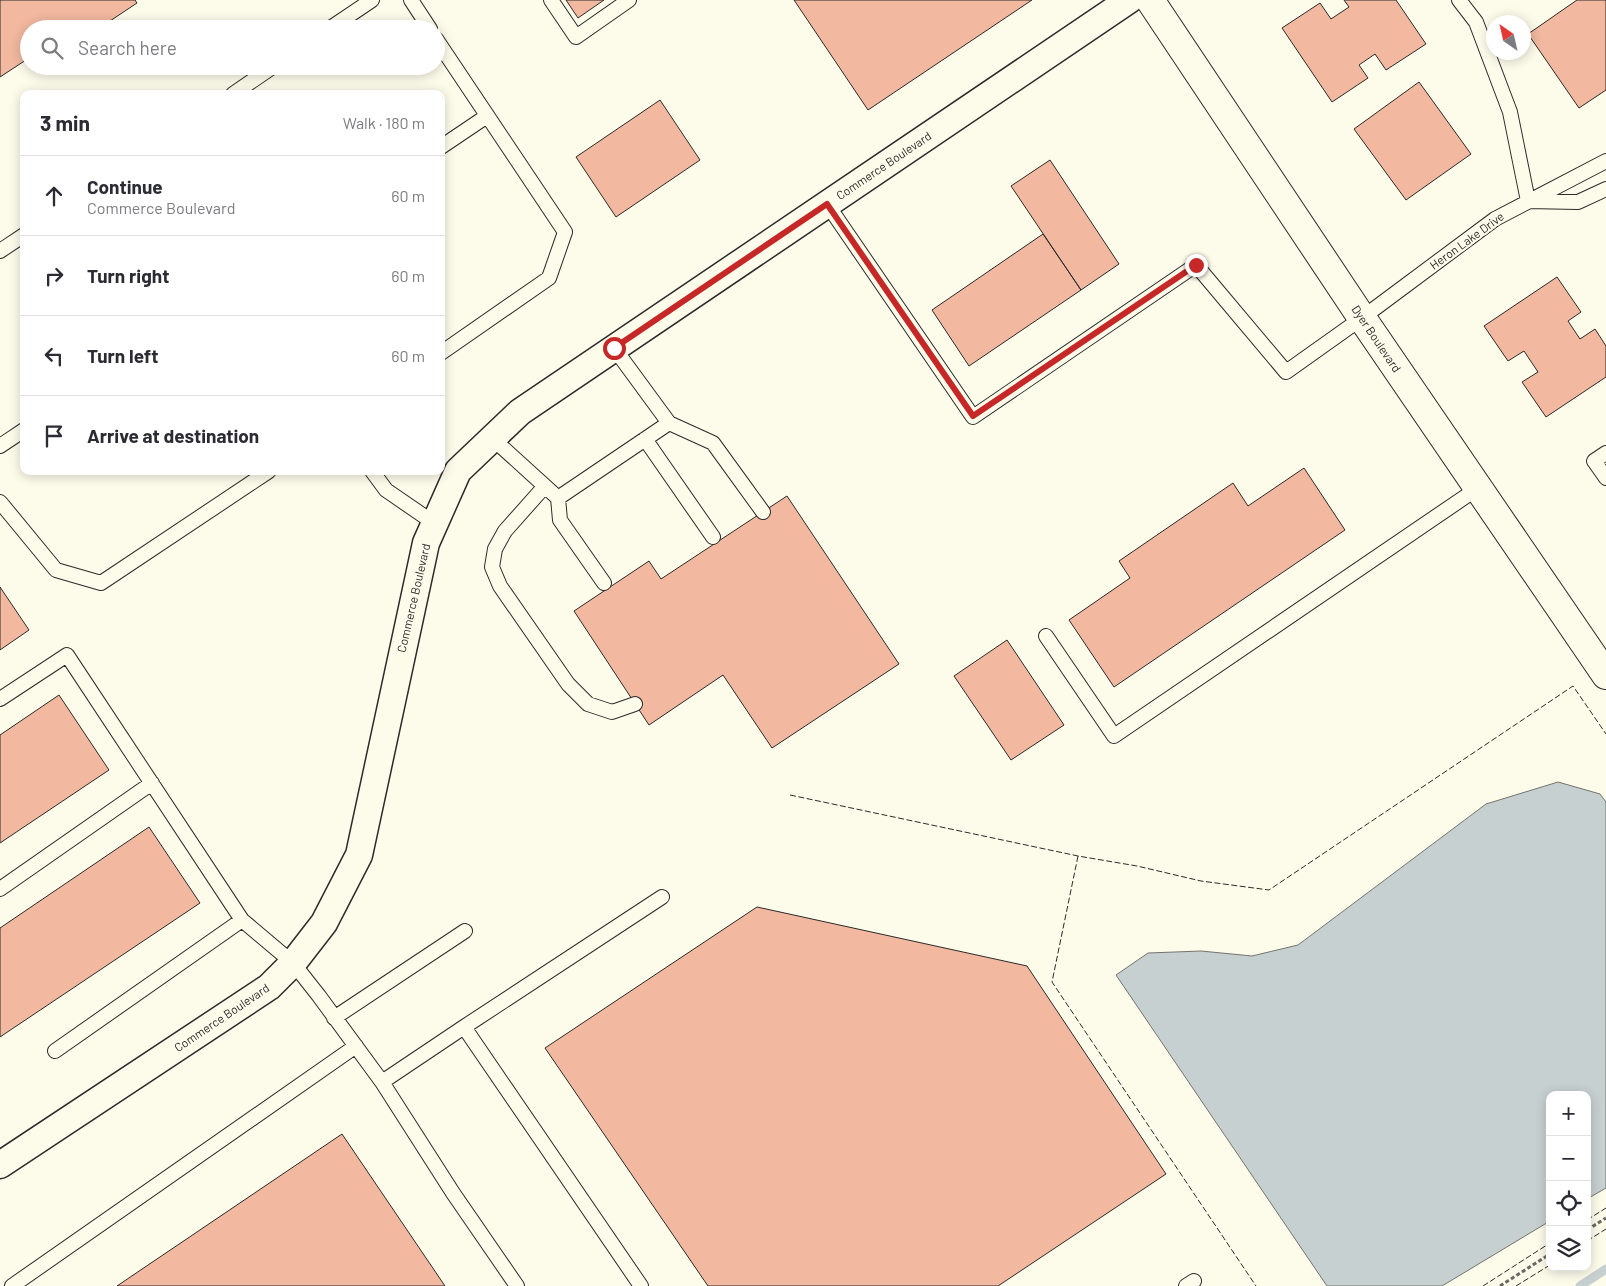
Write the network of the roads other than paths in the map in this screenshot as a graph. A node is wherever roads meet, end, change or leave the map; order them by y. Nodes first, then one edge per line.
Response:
1 (372, 0) edge
2 (411, 0) edge
3 (551, 0) edge
4 (629, 0) edge
5 (1129, 0) edge
6 (1150, 0) edge
7 (1459, 0) edge
8 (342, 20) edge
9 (424, 20) edge
10 (445, 52) edge
11 (261, 75) edge
12 (239, 90) edge
13 (488, 116) junction
14 (445, 144) edge
15 (1606, 161) edge
16 (1606, 189) edge
17 (1528, 201) junction
18 (827, 204) junction
19 (20, 237) edge
20 (0, 250) edge
21 (1362, 318) junction
22 (614, 348) junction
23 (445, 350) edge
24 (669, 423) junction
25 (20, 433) edge
26 (492, 438) junction
27 (645, 439) junction
28 (0, 446) edge
29 (1606, 453) edge
30 (263, 475) edge
31 (375, 475) edge
32 (1606, 478) edge
33 (545, 486) junction
34 (1478, 488) junction
35 (558, 498) junction
36 (0, 502) edge
37 (763, 512) dead end
38 (434, 523) junction
39 (713, 537) dead end
40 (604, 583) dead end
41 (1046, 636) dead end
42 (1606, 675) edge
43 (0, 699) edge
44 (635, 704) dead end
45 (152, 783) junction
46 (0, 889) edge
47 (662, 897) dead end
48 (242, 920) junction
49 (465, 931) dead end
50 (293, 964) junction
51 (334, 1018) junction
52 (464, 1027) junction
53 (356, 1046) junction
54 (55, 1051) dead end
55 (382, 1082) junction
56 (0, 1165) edge
57 (12, 1286) edge
58 (517, 1286) edge
59 (641, 1286) edge

1 - 8 lane
2 - 9 lane
3 - 4 lane
5 - 18 street, Commerce Boulevard
6 - 21 main road, Dyer Boulevard
7 - 17 lane
10 - 13 lane
11 - 12 lane
13 - 14 lane
13 - 23 lane
15 - 17 lane, Heron Lake Drive
16 - 17 lane
17 - 21 lane, Heron Lake Drive
18 - 21 lane, Heron Lake Drive
18 - 22 street, Commerce Boulevard
19 - 20 lane
21 - 34 main road, Dyer Boulevard
22 - 24 lane
22 - 26 street, Commerce Boulevard
24 - 27 lane
24 - 37 lane
25 - 28 lane
26 - 33 lane
26 - 38 street, Commerce Boulevard
27 - 35 lane
27 - 39 lane
29 - 32 lane
30 - 36 lane
31 - 38 lane
33 - 35 lane
33 - 44 lane
34 - 41 lane
34 - 42 main road, Dyer Boulevard
35 - 40 lane
38 - 50 street, Commerce Boulevard
43 - 45 lane
45 - 46 lane
45 - 48 lane
47 - 52 lane
48 - 50 lane
48 - 54 lane
49 - 51 lane
50 - 51 lane
50 - 56 street, Commerce Boulevard
51 - 53 lane
52 - 55 lane
52 - 59 lane
53 - 55 lane
53 - 57 lane
55 - 58 lane

